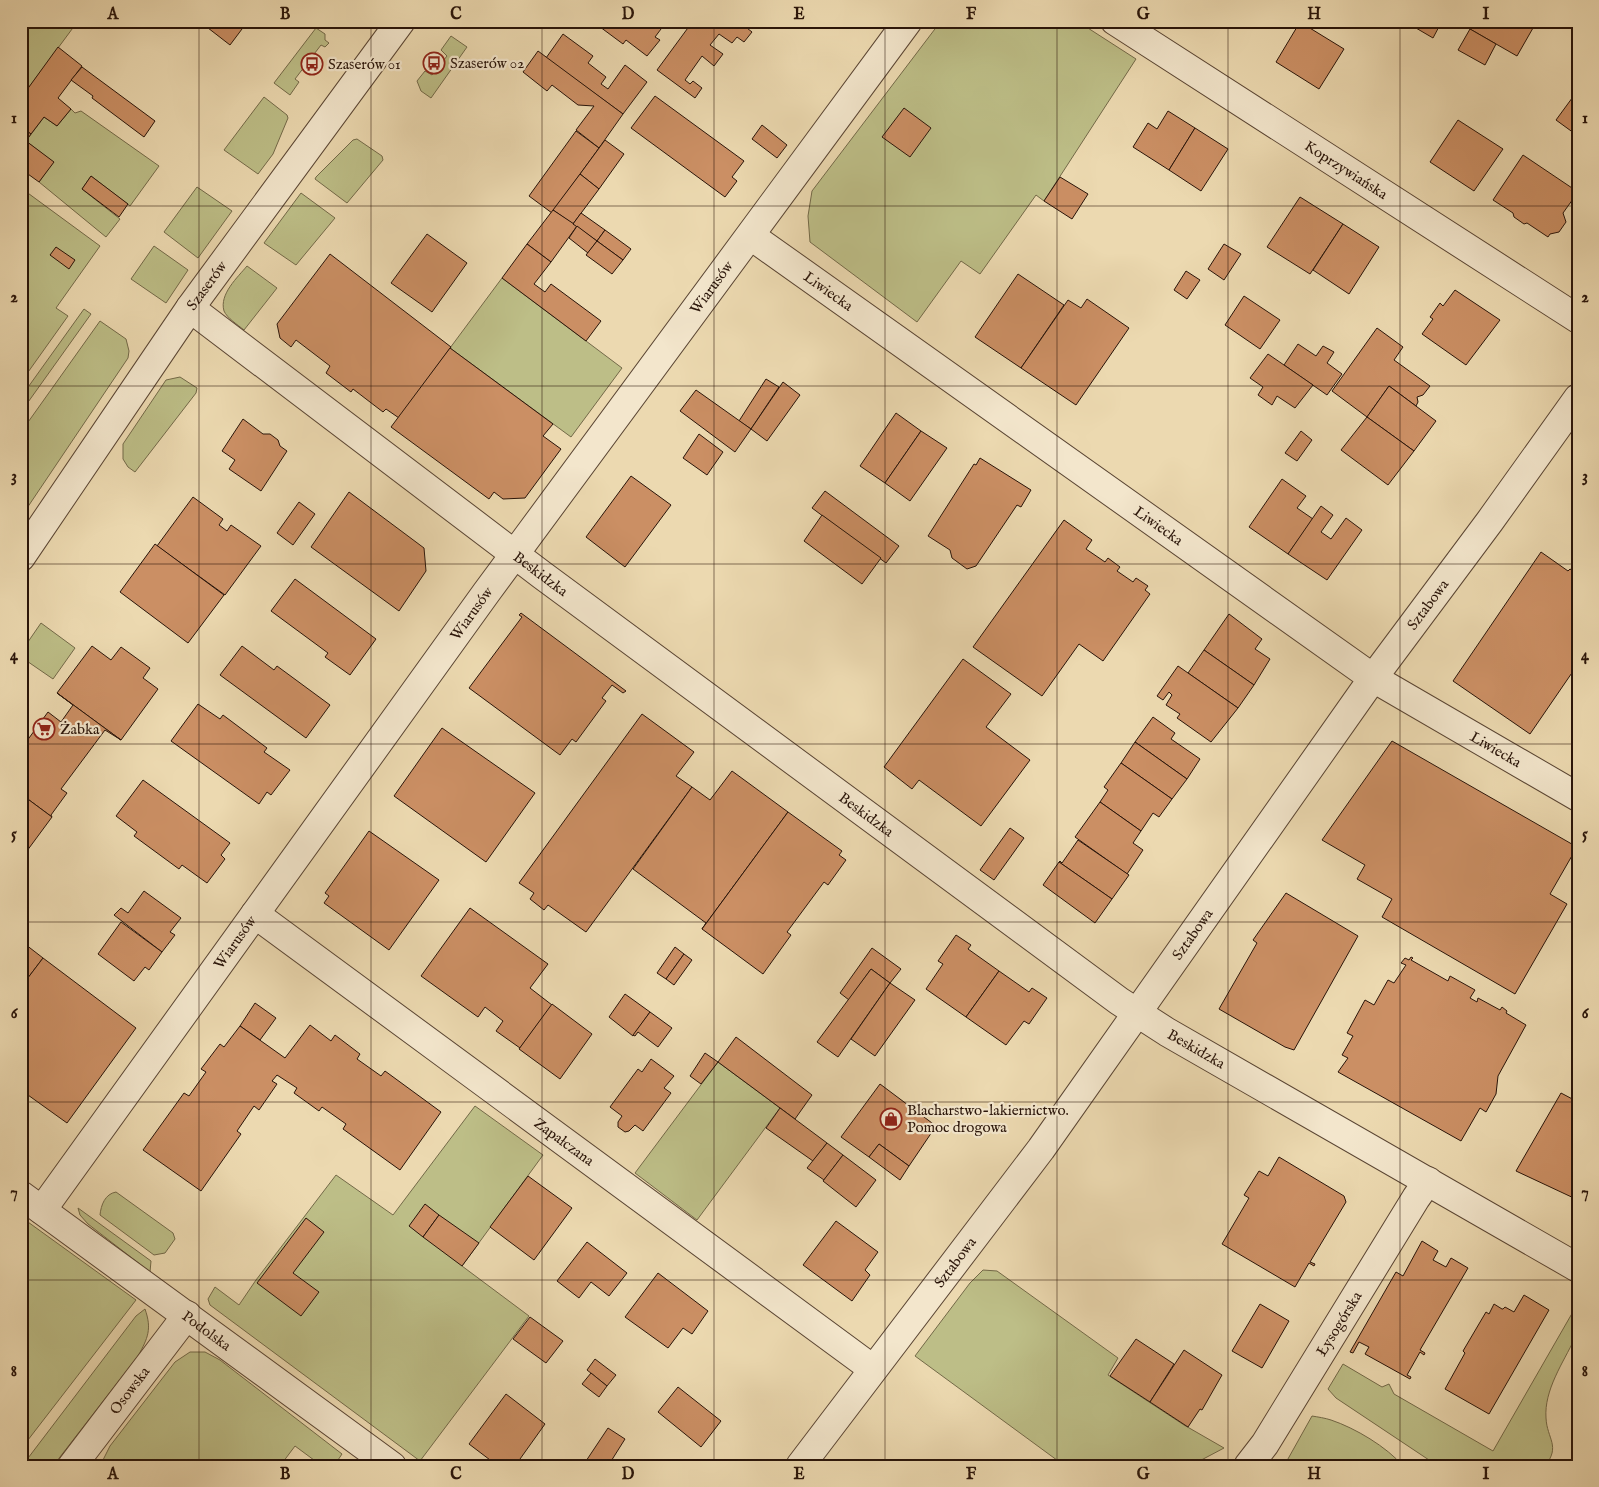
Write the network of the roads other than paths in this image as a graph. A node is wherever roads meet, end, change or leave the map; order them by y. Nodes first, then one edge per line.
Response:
1 (401, 21) edge
2 (908, 21) edge
3 (1115, 21) edge
4 (751, 236) junction
5 (190, 308) junction
6 (1578, 319) edge
7 (1578, 398) edge
8 (515, 554) junction
9 (21, 557) edge
10 (1373, 678) junction
11 (1578, 797) edge
12 (255, 914) junction
13 (1138, 1014) junction
14 (1428, 1182) junction
15 (32, 1202) edge
16 (1578, 1268) edge
17 (187, 1315) junction
18 (873, 1369) junction
19 (72, 1466) edge
20 (392, 1466) edge
21 (800, 1466) edge
22 (1248, 1466) edge

1 - 5 street, Szaserów
2 - 4 street, Wiarusów
3 - 6 street, Koprzywiańska
4 - 8 street, Wiarusów
4 - 10 street, Liwiecka
5 - 8 street, Beskidzka
5 - 9 street, Szaserów
7 - 10 street, Sztabowa
8 - 12 street, Wiarusów
8 - 13 street, Beskidzka
10 - 11 street, Liwiecka
10 - 13 street, Sztabowa
12 - 15 street, Wiarusów
12 - 18 street, Zapałczana
13 - 14 street, Beskidzka
13 - 18 street, Sztabowa
14 - 16 street, Beskidzka
14 - 22 street, Łysogórska
15 - 17 street, Podolska
17 - 19 street, Osowska
17 - 20 street, Podolska
18 - 21 street, Sztabowa

